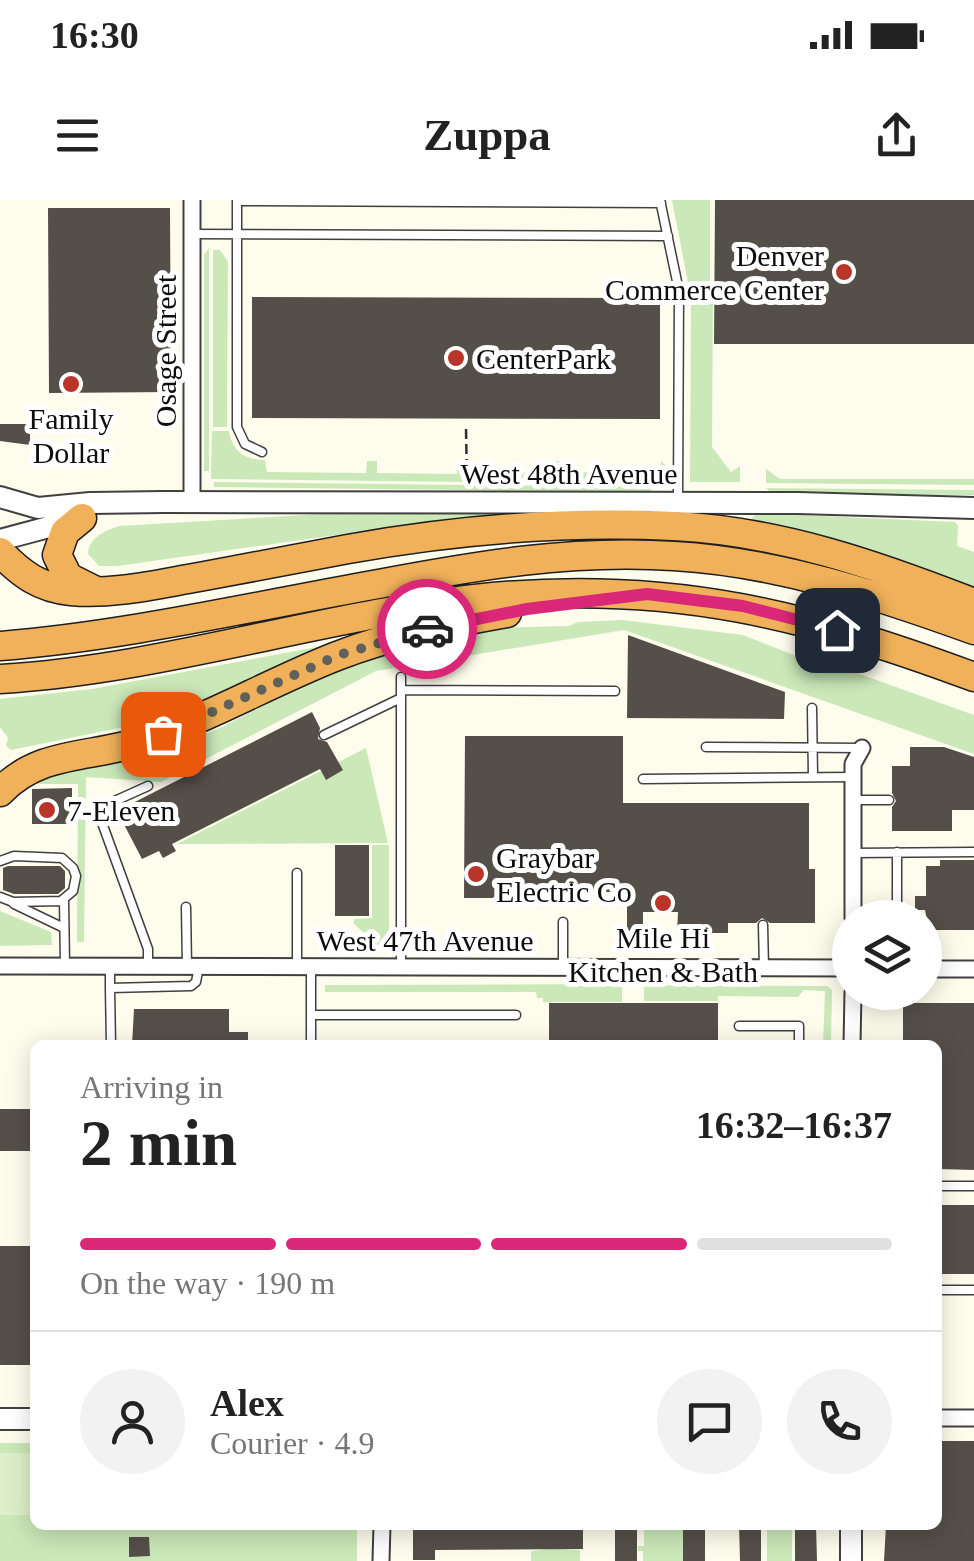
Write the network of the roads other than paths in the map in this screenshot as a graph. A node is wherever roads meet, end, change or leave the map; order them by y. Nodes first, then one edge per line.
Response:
1 (192, 200) edge
2 (237, 201) edge
3 (661, 201) edge
4 (192, 234) junction
5 (237, 234) junction
6 (668, 236) junction
7 (262, 452) dead end
8 (0, 496) edge
9 (164, 502) junction
10 (192, 502) junction
11 (678, 503) junction
12 (974, 508) edge
13 (82, 518) junction
14 (0, 540) edge
15 (0, 552) edge
16 (95, 590) junction
17 (647, 594) junction
18 (974, 603) edge
19 (974, 630) edge
20 (0, 646) edge
21 (401, 677) dead end
22 (974, 677) edge
23 (0, 678) edge
24 (615, 691) dead end
25 (401, 694) junction
26 (812, 708) dead end
27 (182, 726) junction
28 (324, 735) dead end
29 (706, 748) dead end
30 (812, 748) junction
31 (862, 748) joint
32 (0, 767) edge
33 (813, 777) junction
34 (853, 777) junction
35 (643, 778) dead end
36 (148, 786) dead end
37 (0, 792) edge
38 (853, 800) junction
39 (889, 800) dead end
40 (853, 852) junction
41 (897, 852) junction
42 (974, 852) edge
43 (0, 861) edge
44 (297, 873) dead end
45 (3, 899) edge
46 (64, 899) junction
47 (853, 900) edge
48 (897, 900) edge
49 (186, 907) dead end
50 (563, 922) dead end
51 (763, 925) dead end
52 (64, 928) junction
53 (0, 966) edge
54 (65, 966) junction
55 (110, 966) junction
56 (148, 966) junction
57 (193, 966) junction
58 (304, 967) junction
59 (401, 967) junction
60 (563, 968) junction
61 (764, 968) junction
62 (832, 968) edge
63 (942, 968) edge
64 (974, 969) edge
65 (110, 988) junction
66 (852, 1010) edge
67 (516, 1014) dead end
68 (311, 1015) junction
69 (739, 1026) dead end
70 (111, 1040) edge
71 (311, 1040) edge
72 (799, 1040) edge
73 (852, 1040) edge
74 (942, 1186) edge
75 (974, 1186) edge
76 (942, 1290) edge
77 (974, 1290) edge
78 (942, 1418) edge
79 (974, 1418) edge
80 (0, 1419) edge
81 (30, 1419) edge
82 (382, 1530) edge
83 (851, 1530) edge
84 (382, 1561) edge
85 (851, 1561) edge

1 - 4 street, Osage Street
2 - 3 lane
2 - 5 lane
3 - 6 lane
4 - 5 lane
4 - 10 street, Osage Street
5 - 6 lane
5 - 7 lane
6 - 11 lane
8 - 9 street, West 48th Avenue
9 - 10 street, West 48th Avenue
9 - 13 street, West 48th Avenue
10 - 11 street, West 48th Avenue
11 - 12 street, West 48th Avenue
13 - 14 street, West 48th Avenue
13 - 16 highway
15 - 16 highway
16 - 18 highway
17 - 22 highway
17 - 23 highway
17 - 27 highway
19 - 20 highway
21 - 25 lane
24 - 25 lane
25 - 28 lane
25 - 59 lane
26 - 30 lane
27 - 32 highway
27 - 37 highway
29 - 30 lane
30 - 31 lane
30 - 33 lane
31 - 34 street
33 - 34 lane
33 - 35 lane
34 - 38 street
36 - 56 lane
38 - 39 lane
38 - 40 street
40 - 41 lane
40 - 47 street
41 - 42 lane
41 - 48 lane
43 - 46 lane
44 - 58 lane
45 - 46 lane
45 - 52 lane
46 - 52 lane
49 - 57 lane
50 - 60 lane
51 - 61 lane
52 - 54 lane
53 - 54 street, West 47th Avenue
54 - 55 street, West 47th Avenue
55 - 56 street, West 47th Avenue
55 - 65 lane
56 - 57 street, West 47th Avenue
57 - 58 street, West 47th Avenue
57 - 65 lane
58 - 59 street, West 47th Avenue
58 - 68 lane
59 - 60 street, West 47th Avenue
60 - 61 street, West 47th Avenue
61 - 62 street, West 47th Avenue
63 - 64 street
65 - 70 lane
66 - 73 street
67 - 68 lane
68 - 71 lane
69 - 72 lane
74 - 75 lane
76 - 77 lane
78 - 79 street
80 - 81 street
82 - 84 street
83 - 85 street

